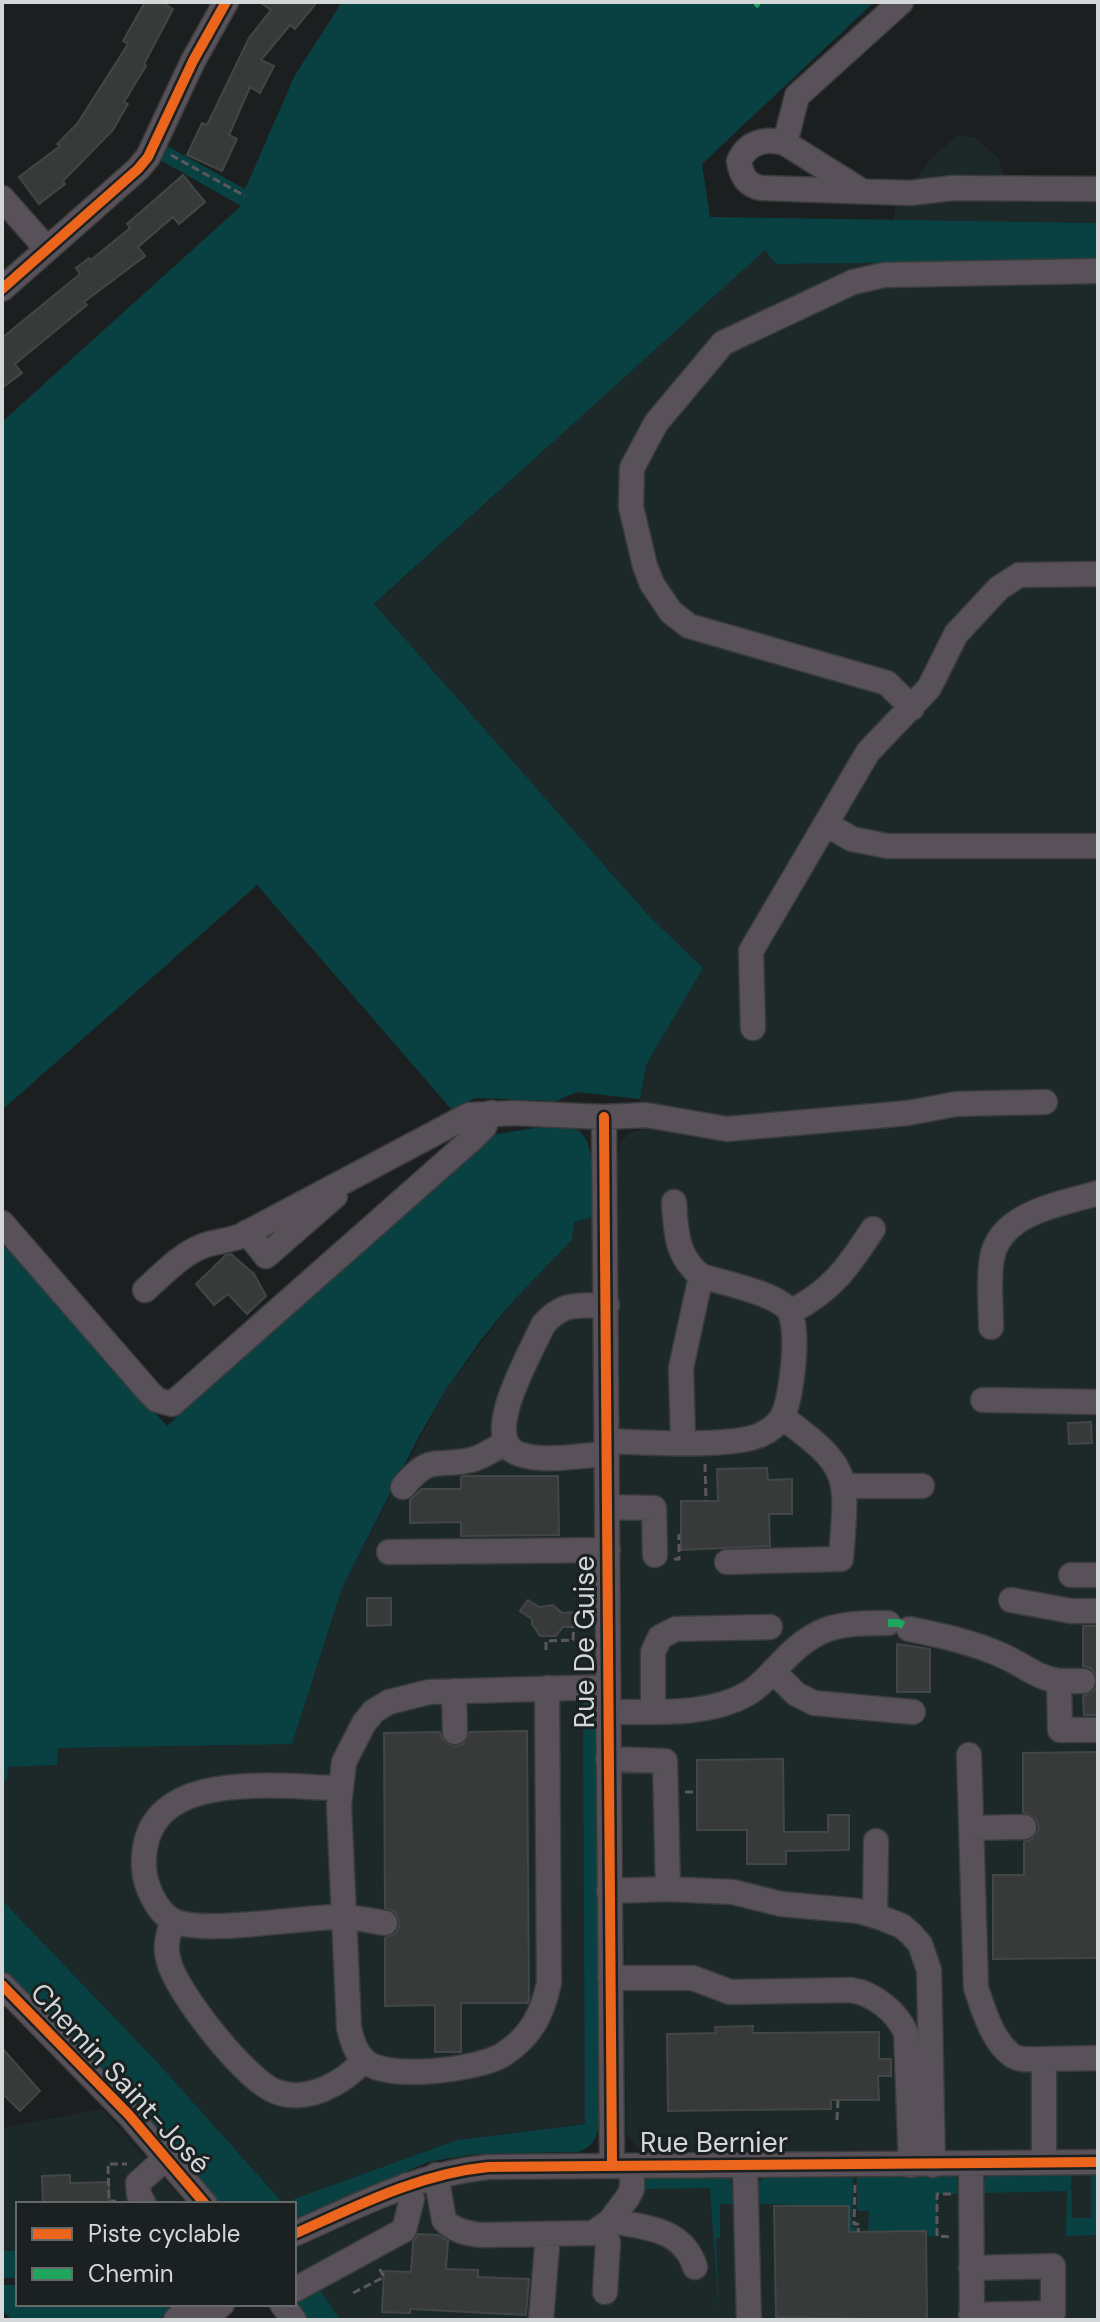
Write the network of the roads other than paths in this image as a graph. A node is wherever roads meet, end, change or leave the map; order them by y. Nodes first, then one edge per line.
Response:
1 (226, 2) edge
2 (901, 2) edge
3 (785, 143) junction
4 (1098, 189) edge
5 (860, 190) junction
6 (2, 198) edge
7 (47, 249) junction
8 (1098, 271) edge
9 (2, 289) edge
10 (1098, 574) edge
11 (912, 708) junction
12 (826, 824) junction
13 (1098, 846) edge
14 (753, 1028) dead end
15 (1045, 1102) dead end
16 (491, 1113) junction
17 (604, 1117) junction
18 (1098, 1193) edge
19 (674, 1202) dead end
20 (2, 1223) edge
21 (873, 1229) dead end
22 (701, 1276) junction
23 (145, 1290) dead end
24 (607, 1305) junction
25 (790, 1312) junction
26 (991, 1327) dead end
27 (983, 1400) dead end
28 (1098, 1402) edge
29 (782, 1417) junction
30 (683, 1442) junction
31 (607, 1448) junction
32 (513, 1457) junction
33 (844, 1486) junction
34 (922, 1486) dead end
35 (403, 1487) dead end
36 (607, 1507) junction
37 (608, 1550) junction
38 (389, 1552) dead end
39 (665, 1557) road end
40 (727, 1562) dead end
41 (1071, 1575) dead end
42 (1098, 1575) edge
43 (1011, 1600) dead end
44 (1098, 1611) edge
45 (770, 1627) dead end
46 (773, 1671) junction
47 (1059, 1681) junction
48 (1083, 1681) dead end
49 (608, 1687) junction
50 (547, 1688) junction
51 (454, 1691) junction
52 (608, 1712) junction
53 (653, 1712) junction
54 (913, 1712) dead end
55 (1098, 1730) edge
56 (455, 1732) dead end
57 (969, 1755) dead end
58 (608, 1759) junction
59 (340, 1788) junction
60 (1024, 1827) dead end
61 (971, 1828) junction
62 (876, 1841) dead end
63 (668, 1889) junction
64 (609, 1891) junction
65 (875, 1916) junction
66 (343, 1917) junction
67 (173, 1921) junction
68 (385, 1923) dead end
69 (610, 1978) junction
70 (2, 1985) edge
71 (1098, 2058) edge
72 (1044, 2059) junction
73 (364, 2060) junction
74 (166, 2158) junction
75 (1098, 2162) edge
76 (1044, 2163) junction
77 (971, 2164) junction
78 (922, 2165) junction
79 (622, 2166) junction
80 (745, 2166) junction
81 (436, 2175) junction
82 (407, 2185) junction
83 (143, 2202) edge
84 (200, 2202) edge
85 (606, 2225) junction
86 (296, 2233) edge
87 (548, 2234) junction
88 (695, 2267) dead end
89 (971, 2268) junction
90 (296, 2289) edge
91 (605, 2292) dead end
92 (220, 2306) edge
93 (1053, 2316) edge
94 (972, 2317) edge
95 (203, 2320) edge
96 (541, 2320) edge
97 (749, 2320) edge

1 - 7 street
2 - 3 street
3 - 5 street
3 - 5 street
4 - 5 street
6 - 7 street
7 - 9 street
8 - 11 street
10 - 11 street
11 - 12 street
12 - 13 street
12 - 14 street
15 - 17 street
16 - 17 street
16 - 20 street
16 - 23 street
17 - 24 street, Rue De Guise
18 - 26 street
19 - 22 street
21 - 25 street
22 - 25 street
22 - 30 street
24 - 31 street, Rue De Guise
24 - 32 street
25 - 29 street
27 - 28 street
29 - 30 street
29 - 33 street
30 - 31 street
31 - 32 street
31 - 36 street, Rue De Guise
32 - 35 street
33 - 34 street
33 - 40 street
36 - 37 street, Rue De Guise
36 - 39 street
37 - 38 street
37 - 49 street, Rue De Guise
41 - 42 street
43 - 44 street
45 - 53 street
46 - 47 street
46 - 53 street
46 - 54 street
47 - 48 street
47 - 55 street
49 - 50 street
49 - 52 street, Rue De Guise
50 - 51 street
50 - 73 street
51 - 56 street
51 - 59 street
52 - 53 street
52 - 58 street, Rue De Guise
57 - 61 street
58 - 63 street
58 - 64 street, Rue De Guise
59 - 66 street
59 - 67 street
60 - 61 street
61 - 72 street
62 - 65 street
63 - 64 street
63 - 65 street
64 - 69 street, Rue De Guise
65 - 78 street
66 - 67 street
66 - 68 street
66 - 73 street
67 - 73 street
69 - 78 street
69 - 79 street, Rue De Guise
70 - 74 street, Chemin Saint-José
71 - 72 street
72 - 76 street
74 - 83 street
74 - 84 street, Chemin Saint-José
75 - 76 street, Rue Bernier
76 - 77 street, Rue Bernier
77 - 78 street, Rue Bernier
77 - 89 street
78 - 80 street, Rue Bernier
79 - 80 street, Rue Bernier
79 - 81 street, Rue Bernier
79 - 85 street, Rue De Guise
80 - 97 street
81 - 82 street, Rue Bernier
81 - 87 street
82 - 86 street, Rue Bernier
82 - 90 street
85 - 87 street
85 - 88 street
85 - 91 street
87 - 96 street
89 - 93 street
89 - 94 street
92 - 95 street
93 - 94 street

